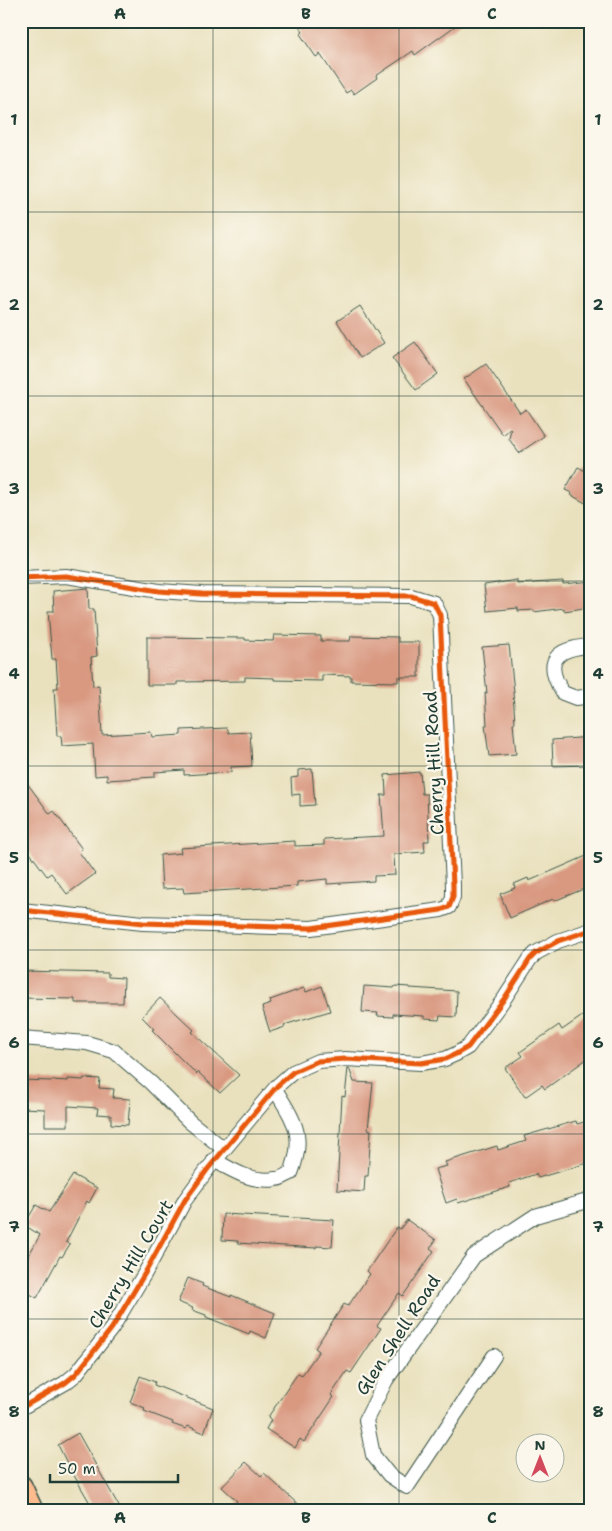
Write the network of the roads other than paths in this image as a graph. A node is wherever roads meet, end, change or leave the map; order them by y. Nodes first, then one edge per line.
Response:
1 (21, 578) edge
2 (591, 646) edge
3 (591, 696) edge
4 (21, 910) edge
5 (591, 930) edge
6 (21, 1038) edge
7 (275, 1089) junction
8 (224, 1148) junction
9 (214, 1160) junction
10 (591, 1200) edge
11 (494, 1356) dead end
12 (21, 1408) edge
13 (21, 1486) edge
14 (32, 1510) edge

1 - 4 street, Cherry Hill Road
2 - 3 street
5 - 7 street, Cherry Hill Court
6 - 8 street
7 - 8 street, Cherry Hill Court
7 - 9 street
8 - 9 street, Cherry Hill Court
9 - 12 street, Cherry Hill Court
10 - 11 street, Glen Shell Road
13 - 14 main road

